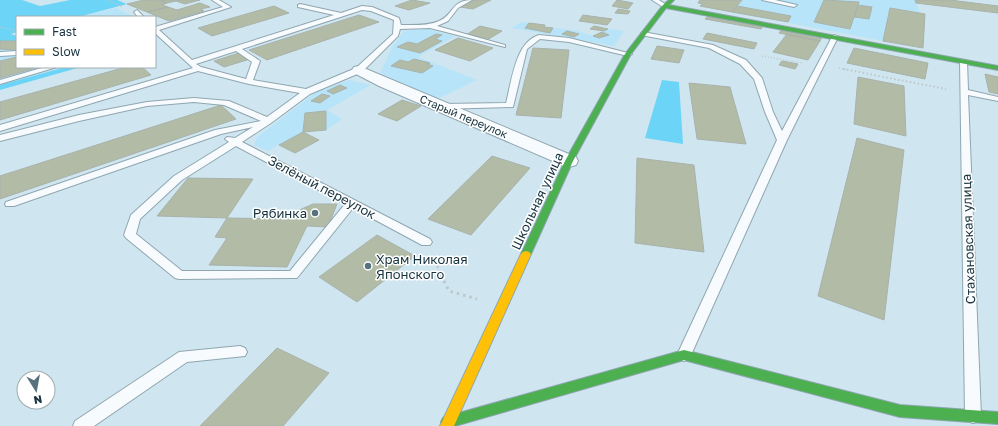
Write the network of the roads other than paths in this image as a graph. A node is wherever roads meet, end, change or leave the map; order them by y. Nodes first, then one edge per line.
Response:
1 (215, 0) edge
2 (469, 0) edge
3 (655, 0) edge
4 (672, 0) edge
5 (765, 0) edge
6 (794, 5) dead end
7 (300, 6) dead end
8 (664, 6) junction
9 (340, 15) junction
10 (430, 26) junction
11 (397, 27) junction
12 (156, 30) edge
13 (643, 34) junction
14 (158, 37) edge
15 (835, 37) junction
16 (503, 46) dead end
17 (237, 48) junction
18 (16, 53) edge
19 (0, 54) edge
20 (628, 54) junction
21 (962, 61) junction
22 (191, 63) junction
23 (49, 68) edge
24 (998, 68) edge
25 (198, 69) junction
26 (359, 70) junction
27 (0, 82) edge
28 (249, 82) junction
29 (307, 92) junction
30 (964, 92) junction
31 (998, 99) edge
32 (443, 107) junction
33 (268, 121) junction
34 (0, 128) edge
35 (218, 132) junction
36 (0, 138) edge
37 (782, 140) junction
38 (235, 141) junction
39 (570, 161) junction
40 (352, 203) junction
41 (10, 204) dead end
42 (426, 242) road end
43 (240, 352) dead end
44 (684, 355) junction
45 (973, 416) junction
46 (998, 418) edge
47 (447, 424) edge
48 (81, 426) edge

1 - 12 lane
2 - 10 lane
3 - 8 lane
4 - 8 street, Школьная улица
5 - 6 lane
7 - 9 lane
8 - 13 street, Школьная улица
8 - 15 street
9 - 11 lane
9 - 17 lane
10 - 11 lane
10 - 16 lane
11 - 26 lane
13 - 20 street, Школьная улица
13 - 37 lane
14 - 22 lane
15 - 21 street
15 - 37 lane
17 - 22 lane
17 - 28 lane
18 - 19 lane
20 - 32 lane
20 - 39 street, Школьная улица
21 - 24 street
21 - 30 lane, Стахановская улица
22 - 25 lane
23 - 27 lane
25 - 28 lane
25 - 34 lane
26 - 29 lane
26 - 32 street, Старый переулок
28 - 29 lane
29 - 33 lane
30 - 31 lane
30 - 45 lane, Стахановская улица
32 - 39 street, Старый переулок
33 - 35 lane
33 - 36 lane
33 - 38 lane
35 - 38 lane, Зелёный переулок
35 - 41 lane
37 - 44 lane
38 - 40 lane, Зелёный переулок
38 - 40 lane
39 - 47 street, Школьная улица
40 - 42 lane, Зелёный переулок
43 - 48 lane
44 - 45 street
44 - 47 street
45 - 46 street

